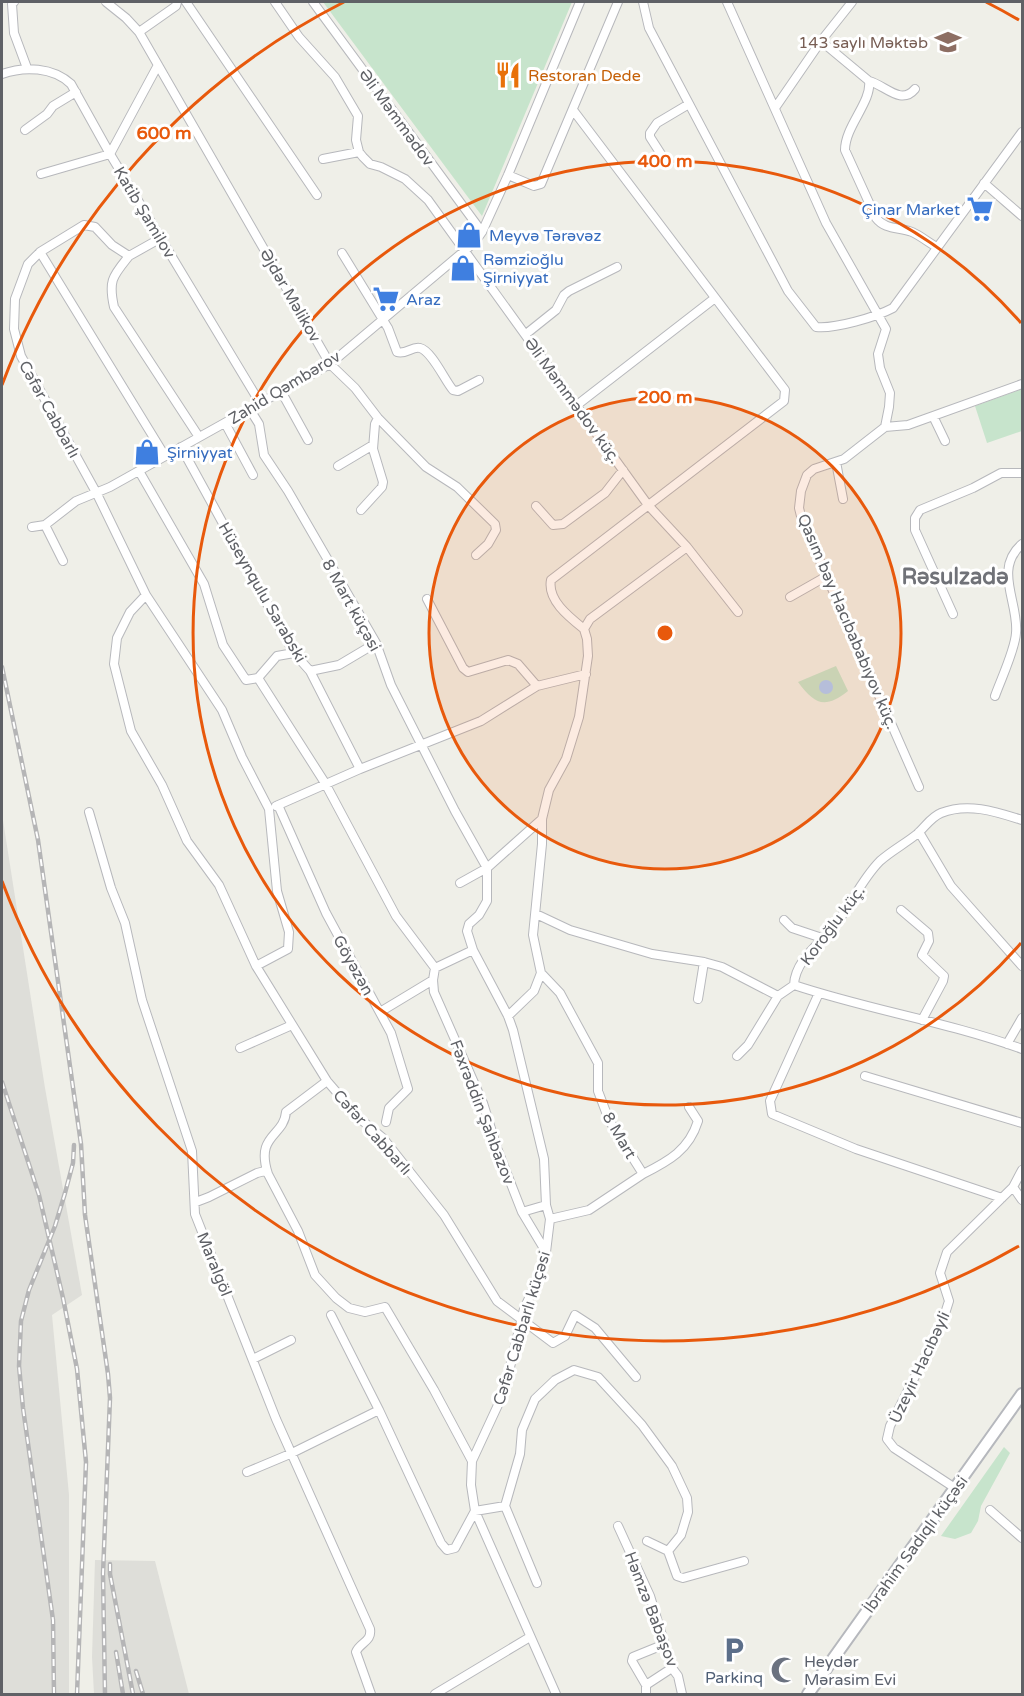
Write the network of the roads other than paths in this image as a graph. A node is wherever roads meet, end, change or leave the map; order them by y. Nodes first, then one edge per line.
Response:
1 (14, 2) edge
2 (106, 2) edge
3 (177, 2) edge
4 (186, 2) edge
5 (275, 2) edge
6 (313, 2) edge
7 (580, 2) edge
8 (618, 2) edge
9 (643, 2) edge
10 (727, 2) edge
11 (852, 2) edge
12 (139, 32) junction
13 (821, 41) junction
14 (158, 65) junction
15 (27, 68) junction
16 (2, 74) edge
17 (869, 81) junction
18 (915, 89) dead end
19 (76, 92) junction
20 (689, 104) junction
21 (775, 108) junction
22 (573, 110) junction
23 (25, 130) dead end
24 (1023, 132) edge
25 (358, 152) junction
26 (110, 154) junction
27 (323, 159) dead end
28 (666, 162) dead end
29 (41, 174) dead end
30 (508, 175) junction
31 (984, 183) junction
32 (316, 195) dead end
33 (1023, 216) edge
34 (482, 232) junction
35 (161, 238) junction
36 (937, 248) junction
37 (465, 249) junction
38 (40, 252) junction
39 (342, 253) dead end
40 (129, 256) junction
41 (617, 267) dead end
42 (715, 298) junction
43 (879, 314) junction
44 (382, 320) junction
45 (526, 334) junction
46 (330, 364) junction
47 (479, 380) dead end
48 (1023, 384) edge
49 (281, 391) junction
50 (260, 403) junction
51 (577, 405) junction
52 (249, 408) junction
53 (933, 416) junction
54 (378, 418) junction
55 (225, 423) junction
56 (885, 427) junction
57 (199, 437) junction
58 (308, 440) dead end
59 (945, 441) dead end
60 (373, 445) junction
61 (181, 447) junction
62 (165, 456) junction
63 (836, 462) junction
64 (338, 466) dead end
65 (623, 470) junction
66 (139, 471) junction
67 (1023, 473) edge
68 (253, 475) dead end
69 (97, 494) junction
70 (843, 499) dead end
71 (648, 505) junction
72 (536, 506) dead end
73 (362, 510) dead end
74 (45, 525) junction
75 (32, 527) dead end
76 (1023, 544) edge
77 (687, 547) junction
78 (476, 555) dead end
79 (63, 561) dead end
80 (827, 576) junction
81 (146, 595) junction
82 (790, 597) dead end
83 (427, 599) dead end
84 (738, 612) dead end
85 (953, 614) dead end
86 (584, 629) junction
87 (376, 643) junction
88 (294, 653) junction
89 (310, 671) junction
90 (586, 674) junction
91 (258, 678) junction
92 (537, 686) junction
93 (995, 696) dead end
94 (421, 746) junction
95 (360, 769) junction
96 (325, 783) junction
97 (919, 787) dead end
98 (279, 805) junction
99 (269, 809) junction
100 (89, 812) dead end
101 (542, 819) junction
102 (1023, 820) edge
103 (919, 832) junction
104 (488, 868) junction
105 (460, 883) dead end
106 (901, 910) dead end
107 (536, 914) junction
108 (784, 920) dead end
109 (822, 938) junction
110 (473, 950) junction
111 (704, 962) junction
112 (256, 966) junction
113 (1023, 966) edge
114 (435, 968) junction
115 (541, 973) junction
116 (433, 980) junction
117 (794, 985) junction
118 (819, 993) junction
119 (778, 996) junction
120 (698, 999) dead end
121 (380, 1012) junction
122 (508, 1016) junction
123 (1023, 1018) edge
124 (922, 1020) junction
125 (292, 1025) junction
126 (1007, 1044) junction
127 (240, 1048) dead end
128 (1023, 1049) edge
129 (737, 1056) dead end
130 (865, 1076) dead end
131 (327, 1081) junction
132 (689, 1107) dead end
133 (386, 1122) dead end
134 (1023, 1123) edge
135 (1023, 1170) edge
136 (268, 1174) junction
137 (643, 1174) junction
138 (1013, 1187) junction
139 (1002, 1198) junction
140 (1023, 1200) edge
141 (196, 1202) junction
142 (546, 1205) junction
143 (522, 1212) junction
144 (550, 1218) junction
145 (546, 1252) junction
146 (331, 1315) dead end
147 (522, 1318) junction
148 (291, 1340) dead end
149 (253, 1359) junction
150 (636, 1377) dead end
151 (1023, 1394) edge
152 (380, 1410) junction
153 (290, 1454) junction
154 (472, 1461) junction
155 (247, 1472) dead end
156 (955, 1488) junction
157 (505, 1506) junction
158 (990, 1510) dead end
159 (475, 1511) junction
160 (618, 1526) dead end
161 (1023, 1538) edge
162 (647, 1541) dead end
163 (668, 1551) junction
164 (744, 1561) dead end
165 (537, 1583) dead end
166 (530, 1637) junction
167 (665, 1644) junction
168 (672, 1668) junction
169 (646, 1685) junction
170 (371, 1695) edge
171 (435, 1695) edge
172 (555, 1695) edge
173 (646, 1695) edge
174 (682, 1695) edge
175 (808, 1695) edge

1 - 15 street
2 - 12 street, Əjdər Məlikov
3 - 12 street
4 - 32 street
5 - 25 street
6 - 34 street, Əli Məmmədov
7 - 30 street, Zahid Qəmbərov
8 - 22 street
9 - 20 street
10 - 21 street
11 - 13 street
12 - 14 street, Əjdər Məlikov
13 - 17 street
13 - 21 street
14 - 26 street
14 - 46 street, Əjdər Məlikov
15 - 16 street, Katib Şamilov
15 - 19 street, Katib Şamilov
17 - 18 street
17 - 36 street
19 - 23 street
19 - 26 street, Katib Şamilov
20 - 28 street
20 - 43 street
21 - 43 street
22 - 30 street
22 - 42 street
24 - 31 street
25 - 27 street
25 - 37 street, Əli Məmmədov küç.
26 - 29 street
26 - 35 street, Katib Şamilov
30 - 34 street, Zahid Qəmbərov
31 - 33 street
31 - 36 street
34 - 37 street, Zahid Qəmbərov
35 - 40 street
35 - 50 street, Katib Şamilov
36 - 43 street
37 - 44 street, Zahid Qəmbərov
37 - 45 street, Əli Məmmədov küç.
38 - 40 street, Cəfər Cabbarlı
38 - 62 street
38 - 69 street, Cəfər Cabbarlı
39 - 44 street
40 - 57 street
41 - 45 street
42 - 51 street
42 - 71 street
43 - 56 street
44 - 46 street, Zahid Qəmbərov
44 - 47 street
45 - 51 street, Əli Məmmədov küç.
46 - 49 street, Zahid Qəmbərov
46 - 54 street, Əjdər Məlikov
48 - 53 street
49 - 50 street, Zahid Qəmbərov
49 - 58 street
50 - 52 street, Zahid Qəmbərov
51 - 65 street, Əli Məmmədov küç.
52 - 55 street, Zahid Qəmbərov
52 - 87 street, 8 Mart küçəsi
53 - 56 street
53 - 59 street
54 - 60 street
54 - 78 street, Əjdər Məlikov
55 - 57 street, Zahid Qəmbərov
55 - 68 street
56 - 63 street, Qasım bəy Hacıbababıyov küç.
57 - 61 street, Zahid Qəmbərov
60 - 64 street
60 - 73 street
61 - 62 street, Zahid Qəmbərov
61 - 88 street, Hüseynqulu Sarabski
62 - 66 street, Zahid Qəmbərov
63 - 70 street
63 - 80 street, Qasım bəy Hacıbababıyov küç.
65 - 71 street, Əli Məmmədov küç.
65 - 72 street
66 - 69 street, Zahid Qəmbərov
66 - 91 street
67 - 85 street
69 - 74 street, Zahid Qəmbərov
69 - 81 street, Cəfər Cabbarlı
71 - 77 street, Əli Məmmədov küç.
71 - 86 street
74 - 75 street
74 - 79 street
76 - 93 street
77 - 84 street, Əli Məmmədov küç.
77 - 86 street
80 - 82 street
80 - 97 street, Qasım bəy Hacıbababıyov küç.
81 - 99 street, Cəfər Cabbarlı
81 - 112 street, Cəfər Cabbarlı
83 - 92 street
86 - 90 street
87 - 89 street
87 - 94 street, 8 Mart küçəsi
88 - 89 street, Hüseynqulu Sarabski
88 - 91 street
89 - 95 street, Hüseynqulu Sarabski
90 - 92 street
90 - 101 street
91 - 96 street
92 - 94 street
94 - 95 street
94 - 104 street, 8 Mart küçəsi
95 - 96 street
96 - 98 street
96 - 114 street
98 - 99 street
98 - 121 street, Göyəzən
99 - 112 street, Cəfər Cabbarlı
100 - 141 street, Maralgöl
101 - 104 street
101 - 107 street
102 - 103 street, Koroğlu küç.
103 - 109 street, Koroğlu küç.
103 - 113 street
104 - 105 street
104 - 110 street
106 - 124 street
107 - 111 street
107 - 115 street
108 - 109 street
109 - 117 street, Koroğlu küç.
110 - 114 street
110 - 122 street
111 - 119 street
111 - 120 street
112 - 125 street, Cəfər Cabbarlı
114 - 116 street, Fəxrəddin Şahbazov
115 - 122 street
115 - 137 street, 8 Mart
116 - 121 street
116 - 143 street, Fəxrəddin Şahbazov
117 - 118 street
117 - 119 street, Koroğlu küç.
118 - 124 street
118 - 139 street
119 - 129 street
121 - 133 street, Göyəzən
122 - 142 street, Cəfər Cabbarlı küçəsi
123 - 126 street
124 - 126 street
125 - 127 street
125 - 131 street, Cəfər Cabbarlı
126 - 128 street
130 - 134 street
131 - 136 street
131 - 147 street, Cəfər Cabbarlı
132 - 137 street
135 - 138 street, Üzeyir Hacıbəyli
136 - 141 street
136 - 154 street
137 - 144 street, 8 Mart
138 - 139 street, Üzeyir Hacıbəyli
138 - 140 street
139 - 156 street, Üzeyir Hacıbəyli
141 - 149 street, Maralgöl
142 - 143 street
142 - 144 street, Cəfər Cabbarlı küçəsi
143 - 145 street, Fəxrəddin Şahbazov
144 - 145 street, Cəfər Cabbarlı küçəsi
145 - 147 street, Cəfər Cabbarlı küçəsi
146 - 152 street
147 - 150 street, Cəfər Cabbarlı
147 - 154 street, Cəfər Cabbarlı küçəsi
148 - 149 street
149 - 153 street, Maralgöl
151 - 156 street, İbrahim Sadıqlı küçəsi
152 - 153 street
152 - 159 street
153 - 155 street
153 - 170 street, Maralgöl
154 - 159 street, Cəfər Cabbarlı küçəsi
156 - 175 street, İbrahim Sadıqlı küçəsi
157 - 159 street
157 - 163 street
157 - 165 street
158 - 161 street
159 - 166 street, Cəfər Cabbarlı küçəsi
160 - 167 street, Həmzə Babaşov
162 - 163 street
163 - 164 street
166 - 171 street
166 - 172 street, Cəfər Cabbarlı küçəsi
167 - 168 street, Həmzə Babaşov
167 - 169 street
168 - 169 street
168 - 174 street, Həmzə Babaşov
169 - 173 street

